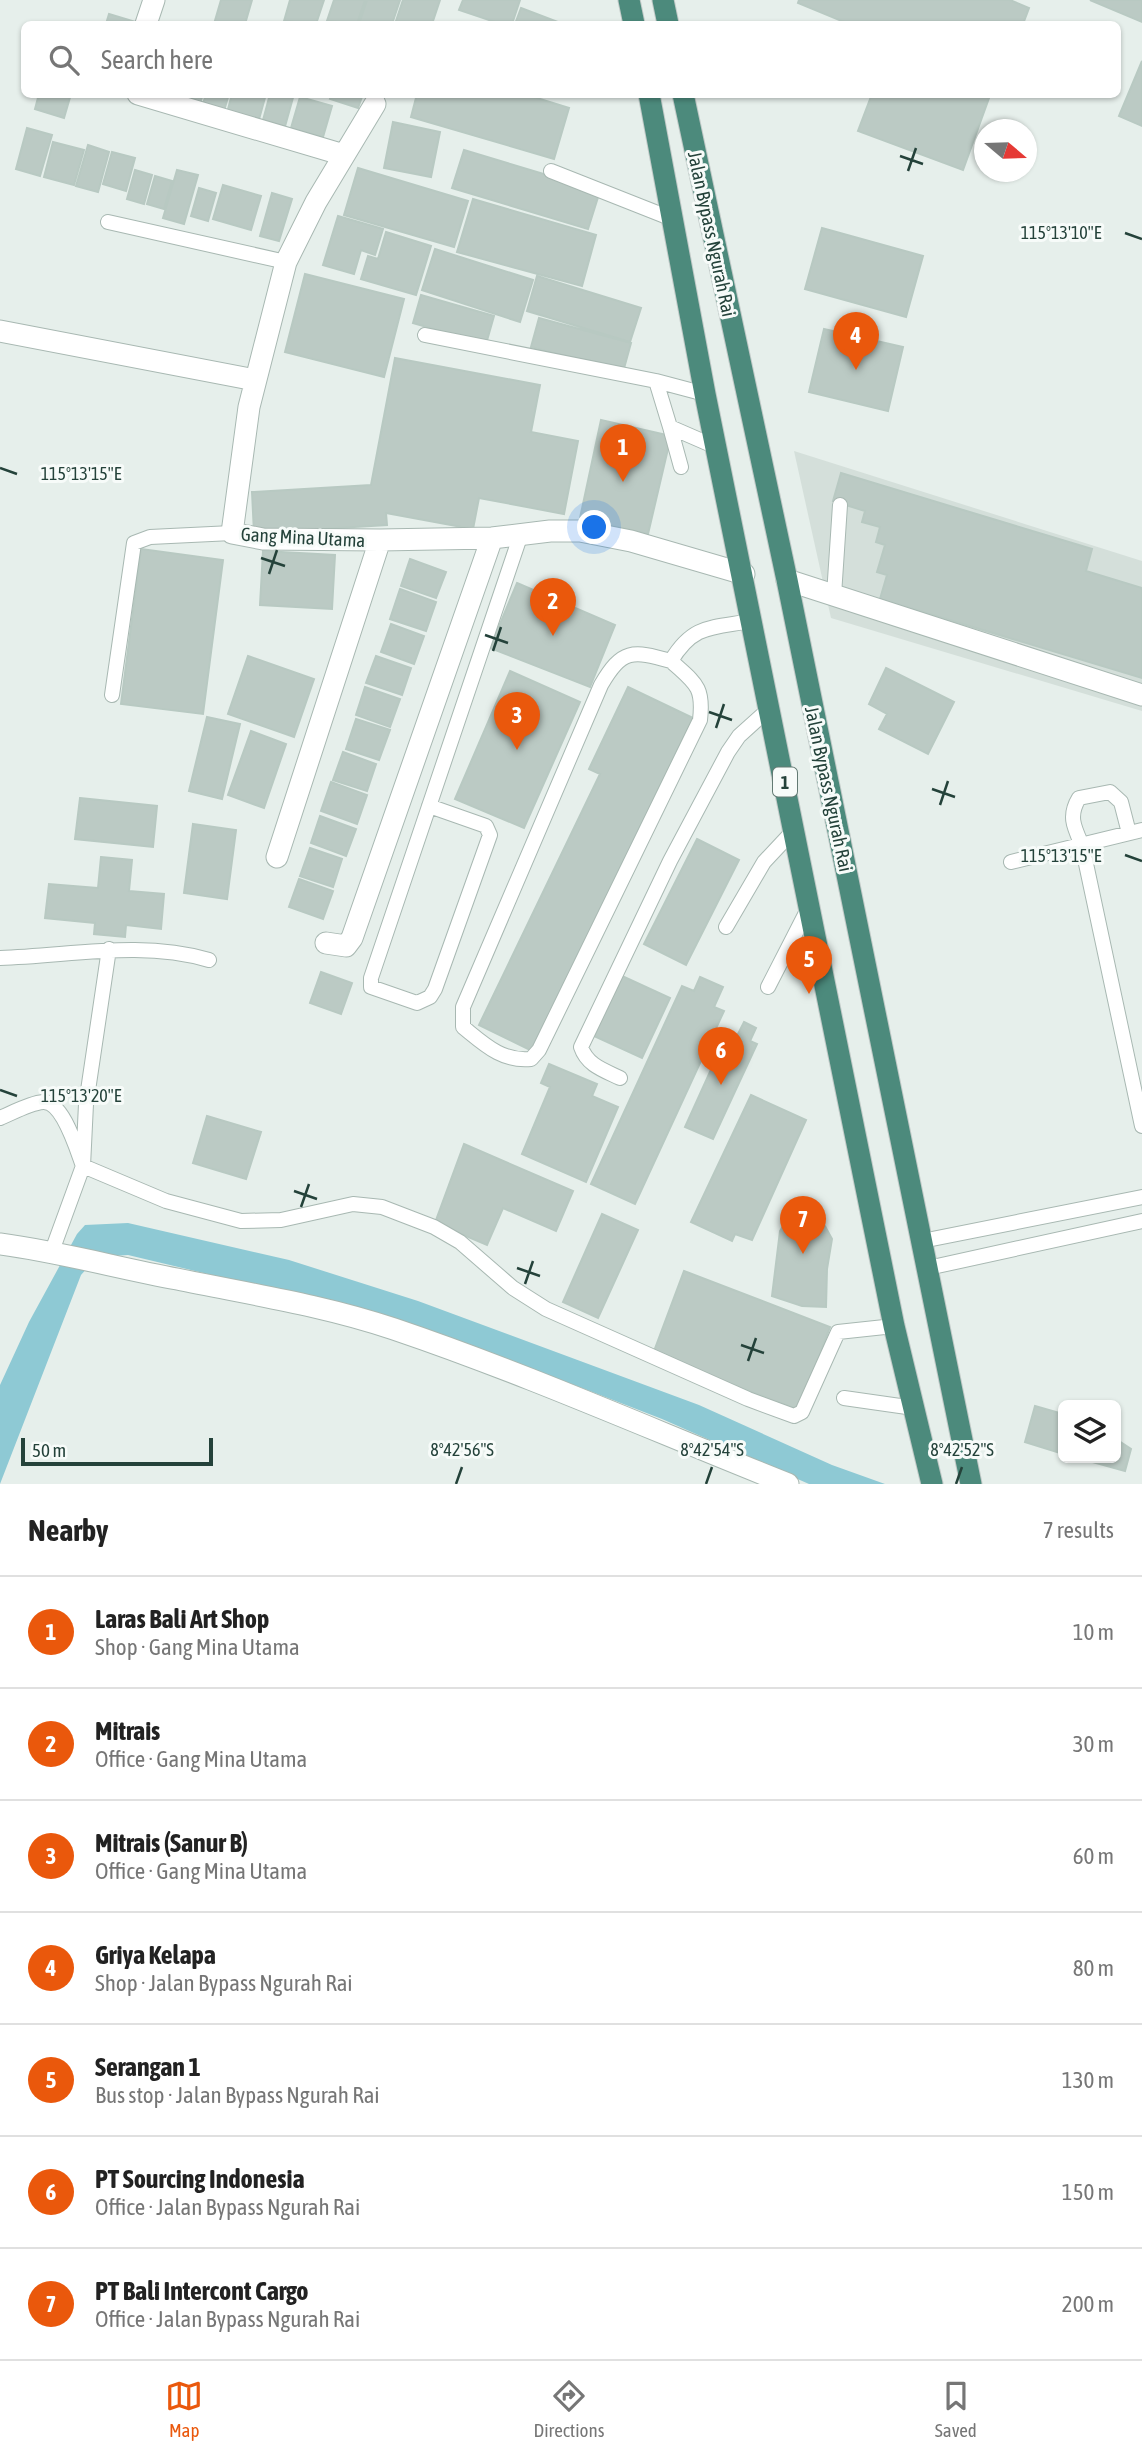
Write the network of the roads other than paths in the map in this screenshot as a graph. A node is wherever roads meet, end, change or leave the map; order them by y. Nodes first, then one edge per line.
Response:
1 (153, 0) edge
2 (629, 0) edge
3 (663, 0) edge
4 (147, 21) edge
5 (633, 21) edge
6 (667, 21) edge
7 (152, 98) edge
8 (684, 98) edge
9 (650, 102) edge
10 (375, 104) dead end
11 (344, 155) junction
12 (551, 170) dead end
13 (670, 218) junction
14 (108, 222) dead end
15 (286, 262) junction
16 (0, 331) edge
17 (425, 335) dead end
18 (255, 380) junction
19 (656, 381) junction
20 (705, 394) junction
21 (670, 427) junction
22 (716, 447) junction
23 (681, 467) dead end
24 (840, 505) dead end
25 (232, 533) junction
26 (521, 534) junction
27 (492, 538) junction
28 (380, 540) junction
29 (744, 574) junction
30 (787, 580) junction
31 (834, 596) junction
32 (751, 621) junction
33 (671, 661) junction
34 (112, 695) dead end
35 (1142, 695) edge
36 (770, 708) junction
37 (429, 806) junction
38 (794, 830) junction
39 (1135, 832) edge
40 (1082, 845) junction
41 (277, 858) dead end
42 (1011, 862) dead end
43 (809, 907) junction
44 (726, 927) dead end
45 (326, 943) dead end
46 (109, 949) junction
47 (0, 958) edge
48 (209, 960) dead end
49 (768, 987) dead end
50 (620, 1078) dead end
51 (0, 1118) edge
52 (1142, 1126) edge
53 (83, 1166) junction
54 (1142, 1197) edge
55 (1142, 1221) edge
56 (922, 1241) junction
57 (0, 1244) edge
58 (57, 1252) junction
59 (928, 1268) junction
60 (894, 1326) junction
61 (844, 1398) dead end
62 (914, 1408) junction
63 (970, 1475) edge
64 (930, 1476) edge
65 (788, 1484) edge

1 - 4 street
2 - 5 highway
3 - 6 highway
7 - 11 street
8 - 9 highway
8 - 30 highway, Jalan Bypass Ngurah Rai / 1
9 - 13 highway, Jalan Bypass Ngurah Rai / 1
10 - 11 street, Gang Mina Utama
11 - 15 street, Gang Mina Utama
12 - 13 lane
13 - 20 highway, Jalan Bypass Ngurah Rai / 1
14 - 15 lane
15 - 18 street, Gang Mina Utama
16 - 18 street
17 - 19 lane
18 - 25 street, Gang Mina Utama
19 - 20 lane
19 - 21 lane
20 - 22 highway, Jalan Bypass Ngurah Rai / 1
21 - 22 lane
21 - 23 lane
22 - 29 highway, Jalan Bypass Ngurah Rai / 1
24 - 31 lane
25 - 28 street, Gang Mina Utama
25 - 34 lane
26 - 27 street, Gang Mina Utama
26 - 29 street, Gang Mina Utama
26 - 37 lane
27 - 28 street, Gang Mina Utama
27 - 45 street
28 - 41 street
29 - 32 highway, Jalan Bypass Ngurah Rai / 1
30 - 31 street
30 - 56 highway, Jalan Bypass Ngurah Rai / 1
31 - 35 street
32 - 33 lane
32 - 36 highway, Jalan Bypass Ngurah Rai / 1
33 - 33 lane
36 - 38 highway, Jalan Bypass Ngurah Rai / 1
36 - 50 lane
37 - 37 lane
38 - 43 highway, Jalan Bypass Ngurah Rai / 1
38 - 44 lane
39 - 40 lane
39 - 40 lane
40 - 42 lane
40 - 52 lane
43 - 49 lane
43 - 60 highway, Jalan Bypass Ngurah Rai / 1
46 - 47 lane
46 - 48 lane
46 - 53 lane
51 - 53 lane
53 - 58 lane
53 - 60 lane
54 - 56 lane
55 - 59 lane
56 - 59 highway, Jalan Bypass Ngurah Rai / 1
57 - 58 street
58 - 65 street
59 - 63 highway, Jalan Bypass Ngurah Rai / 1
60 - 62 highway, Jalan Bypass Ngurah Rai / 1
61 - 62 lane
62 - 64 highway, Jalan Bypass Ngurah Rai / 1

